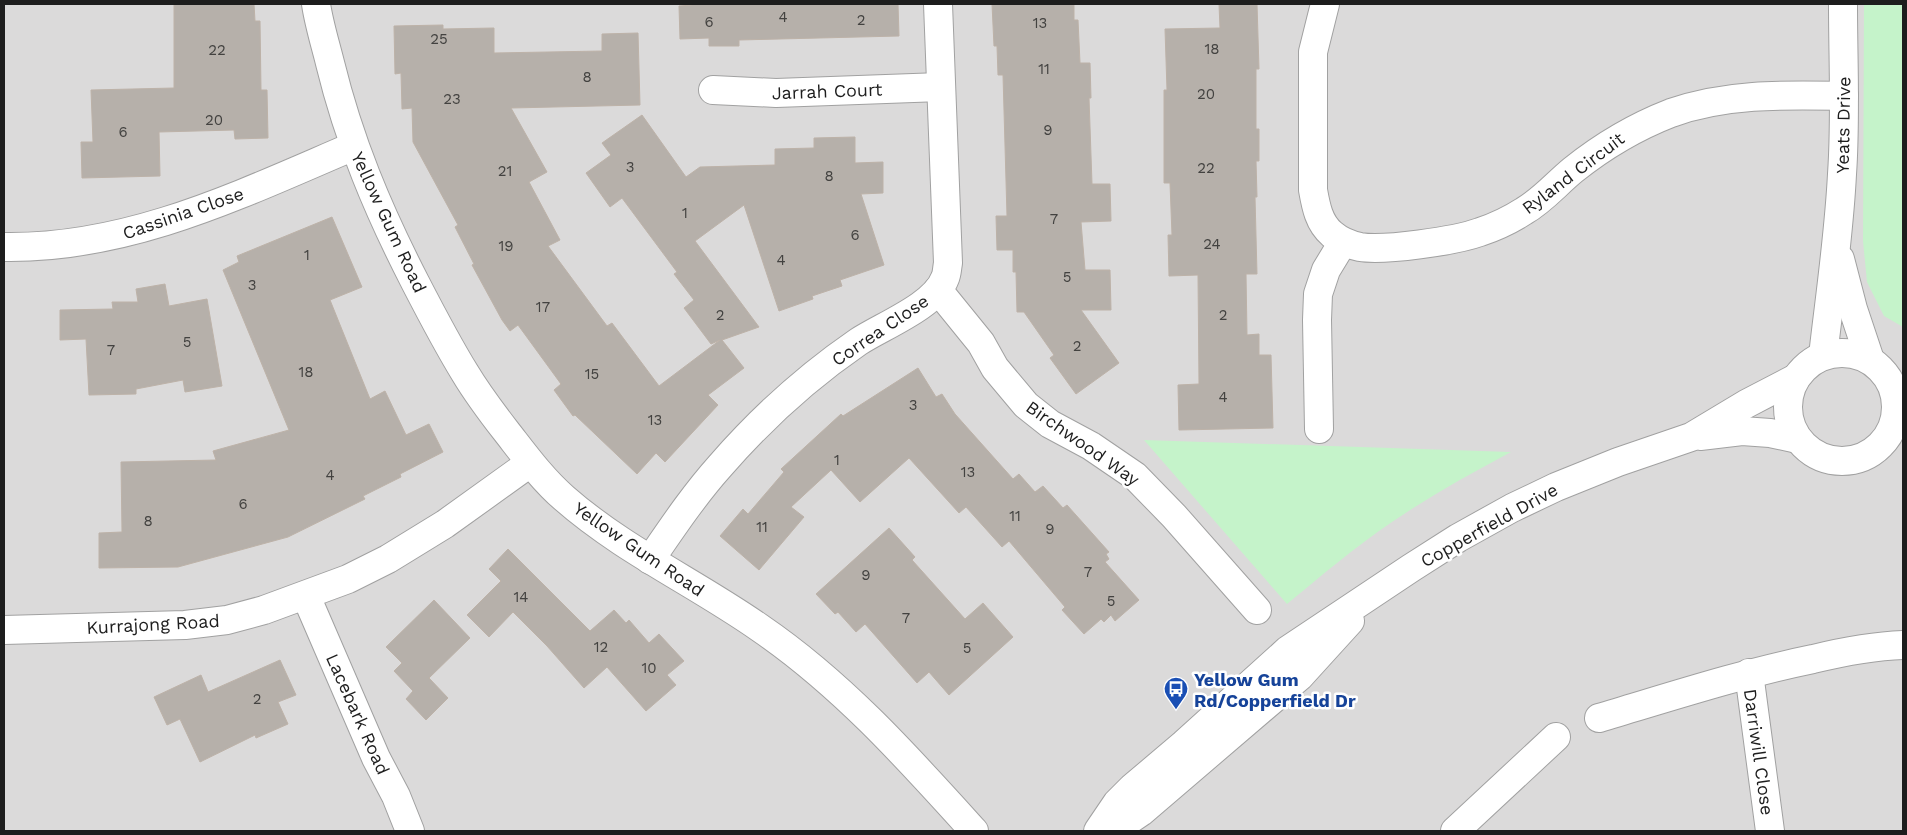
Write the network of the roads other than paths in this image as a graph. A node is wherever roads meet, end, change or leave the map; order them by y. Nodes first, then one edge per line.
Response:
1 (316, 4) edge
2 (938, 4) edge
3 (1325, 4) edge
4 (1843, 4) edge
5 (941, 87) junction
6 (713, 90) dead end
7 (1844, 96) junction
8 (354, 146) junction
9 (1343, 242) junction
10 (1837, 246) junction
11 (4, 247) edge
12 (938, 290) junction
13 (1823, 356) junction
14 (1884, 366) edge
15 (1796, 378) junction
16 (1319, 428) dead end
17 (1691, 437) junction
18 (1893, 438) edge
19 (1798, 439) junction
20 (530, 463) junction
21 (650, 560) junction
22 (1376, 592) junction
23 (306, 596) junction
24 (1257, 610) dead end
25 (4, 630) edge
26 (1903, 645) edge
27 (1749, 673) junction
28 (1599, 718) dead end
29 (1556, 737) dead end
30 (410, 831) edge
31 (974, 831) edge
32 (1098, 831) edge
33 (1113, 831) edge
34 (1455, 831) edge
35 (1770, 831) edge

1 - 8 street, Yellow Gum Road
2 - 5 street, Correa Close
3 - 9 street, Ryland Circuit
4 - 7 street, Yeats Drive
5 - 6 street, Jarrah Court
5 - 12 street, Correa Close
7 - 9 street, Ryland Circuit
7 - 10 street, Yeats Drive
8 - 11 street, Cassinia Close
8 - 20 street, Yellow Gum Road
9 - 16 street
10 - 13 street, Yeats Drive
10 - 14 street, Yeats Drive
12 - 21 street, Correa Close
12 - 24 street, Birchwood Way
13 - 14 street
13 - 15 street
14 - 18 street
15 - 17 street, Copperfield Drive
15 - 19 street
17 - 19 street, Copperfield Drive
17 - 22 street, Copperfield Drive
18 - 19 street
20 - 21 street, Yellow Gum Road
20 - 23 street, Kurrajong Road
21 - 31 street, Yellow Gum Road
22 - 32 street, Copperfield Drive
22 - 33 street, Copperfield Drive
23 - 25 street, Kurrajong Road
23 - 30 street, Lacebark Road
26 - 27 street, Darriwill Close
27 - 28 street, Darriwill Close
27 - 35 street, Darriwill Close
29 - 34 street

